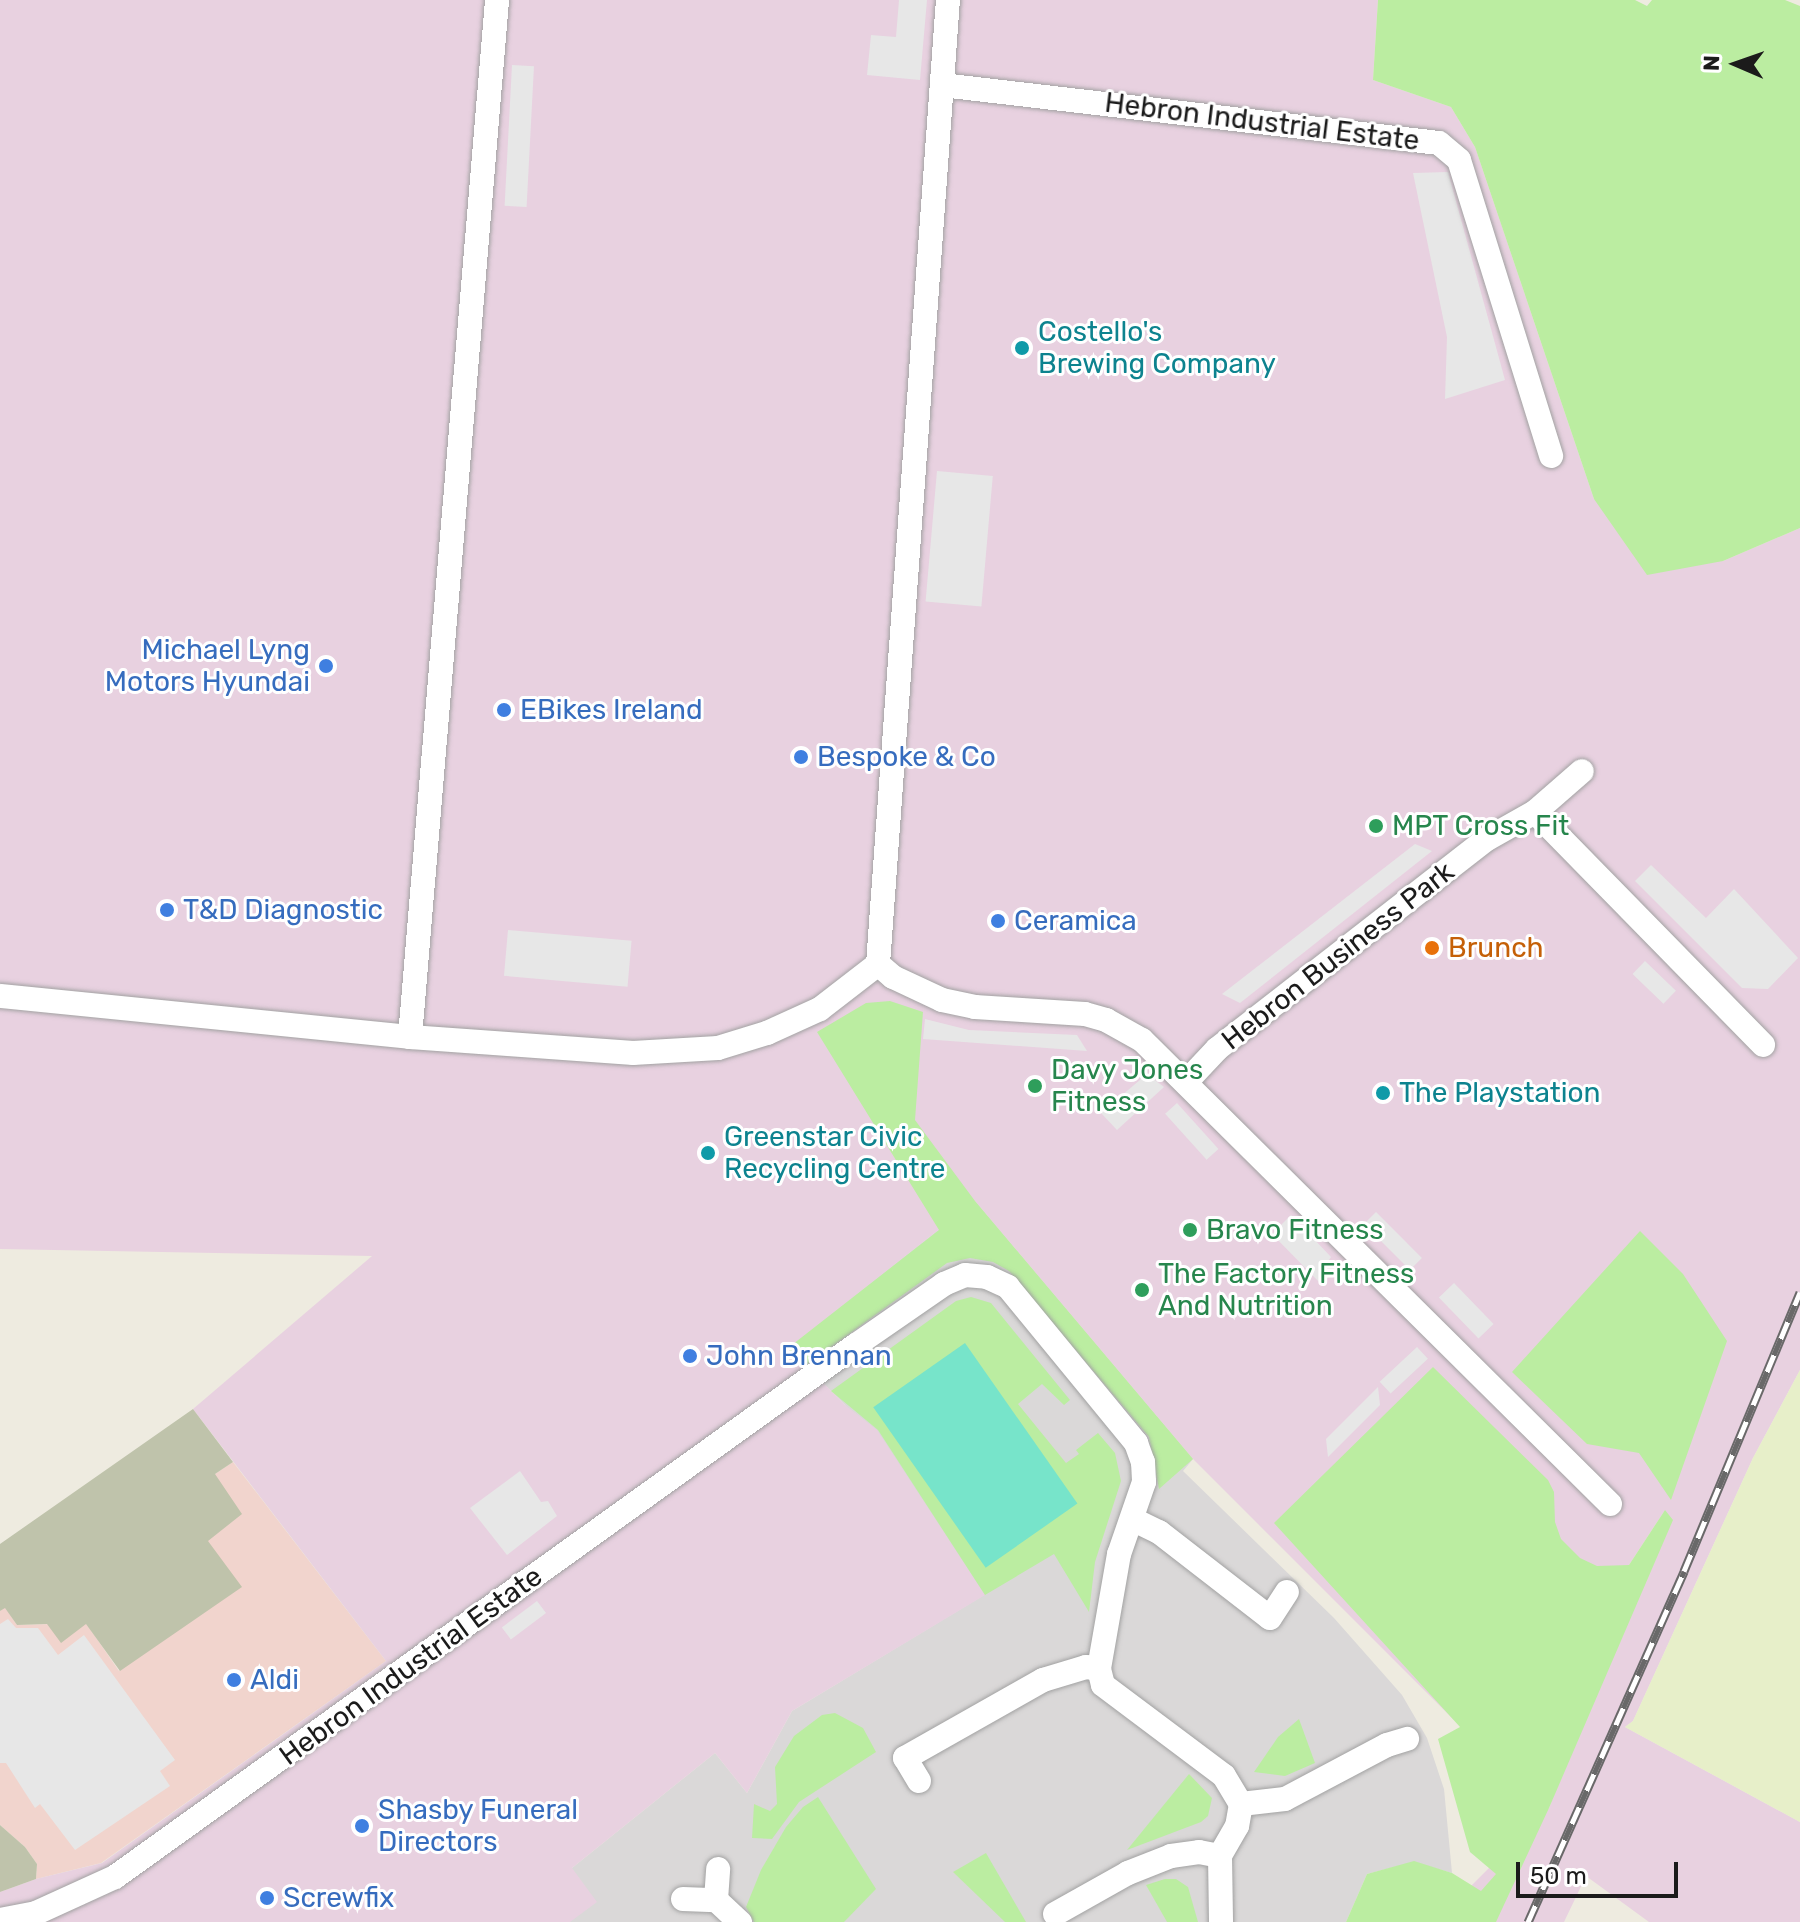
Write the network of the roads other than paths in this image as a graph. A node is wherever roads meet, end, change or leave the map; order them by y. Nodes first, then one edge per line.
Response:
1 (497, 0) edge
2 (948, 0) edge
3 (942, 85) junction
4 (1551, 456) dead end
5 (1582, 771) dead end
6 (1535, 812) junction
7 (878, 964) junction
8 (0, 996) edge
9 (410, 1037) junction
10 (1763, 1045) dead end
11 (1187, 1081) junction
12 (1610, 1504) dead end
13 (1134, 1520) junction
14 (1287, 1592) dead end
15 (1099, 1669) junction
16 (1407, 1739) dead end
17 (919, 1781) dead end
18 (1241, 1804) junction
19 (1220, 1856) junction
20 (718, 1869) dead end
21 (683, 1899) dead end
22 (716, 1900) junction
23 (1055, 1912) edge
24 (0, 1920) edge
25 (740, 1922) edge
26 (1221, 1922) edge

1 - 9 street
2 - 3 street
3 - 4 street, Hebron Industrial Estate
3 - 7 street
5 - 6 street, Hebron Business Park
6 - 10 street
6 - 11 street, Hebron Business Park
7 - 9 street
7 - 11 street
8 - 9 street
11 - 12 street
13 - 14 street
13 - 15 street, Hebron Industrial Estate
13 - 24 street, Hebron Industrial Estate
15 - 17 street
15 - 18 street
16 - 18 street
18 - 19 street
19 - 23 street
19 - 26 street
20 - 22 street
21 - 22 street
22 - 25 street

